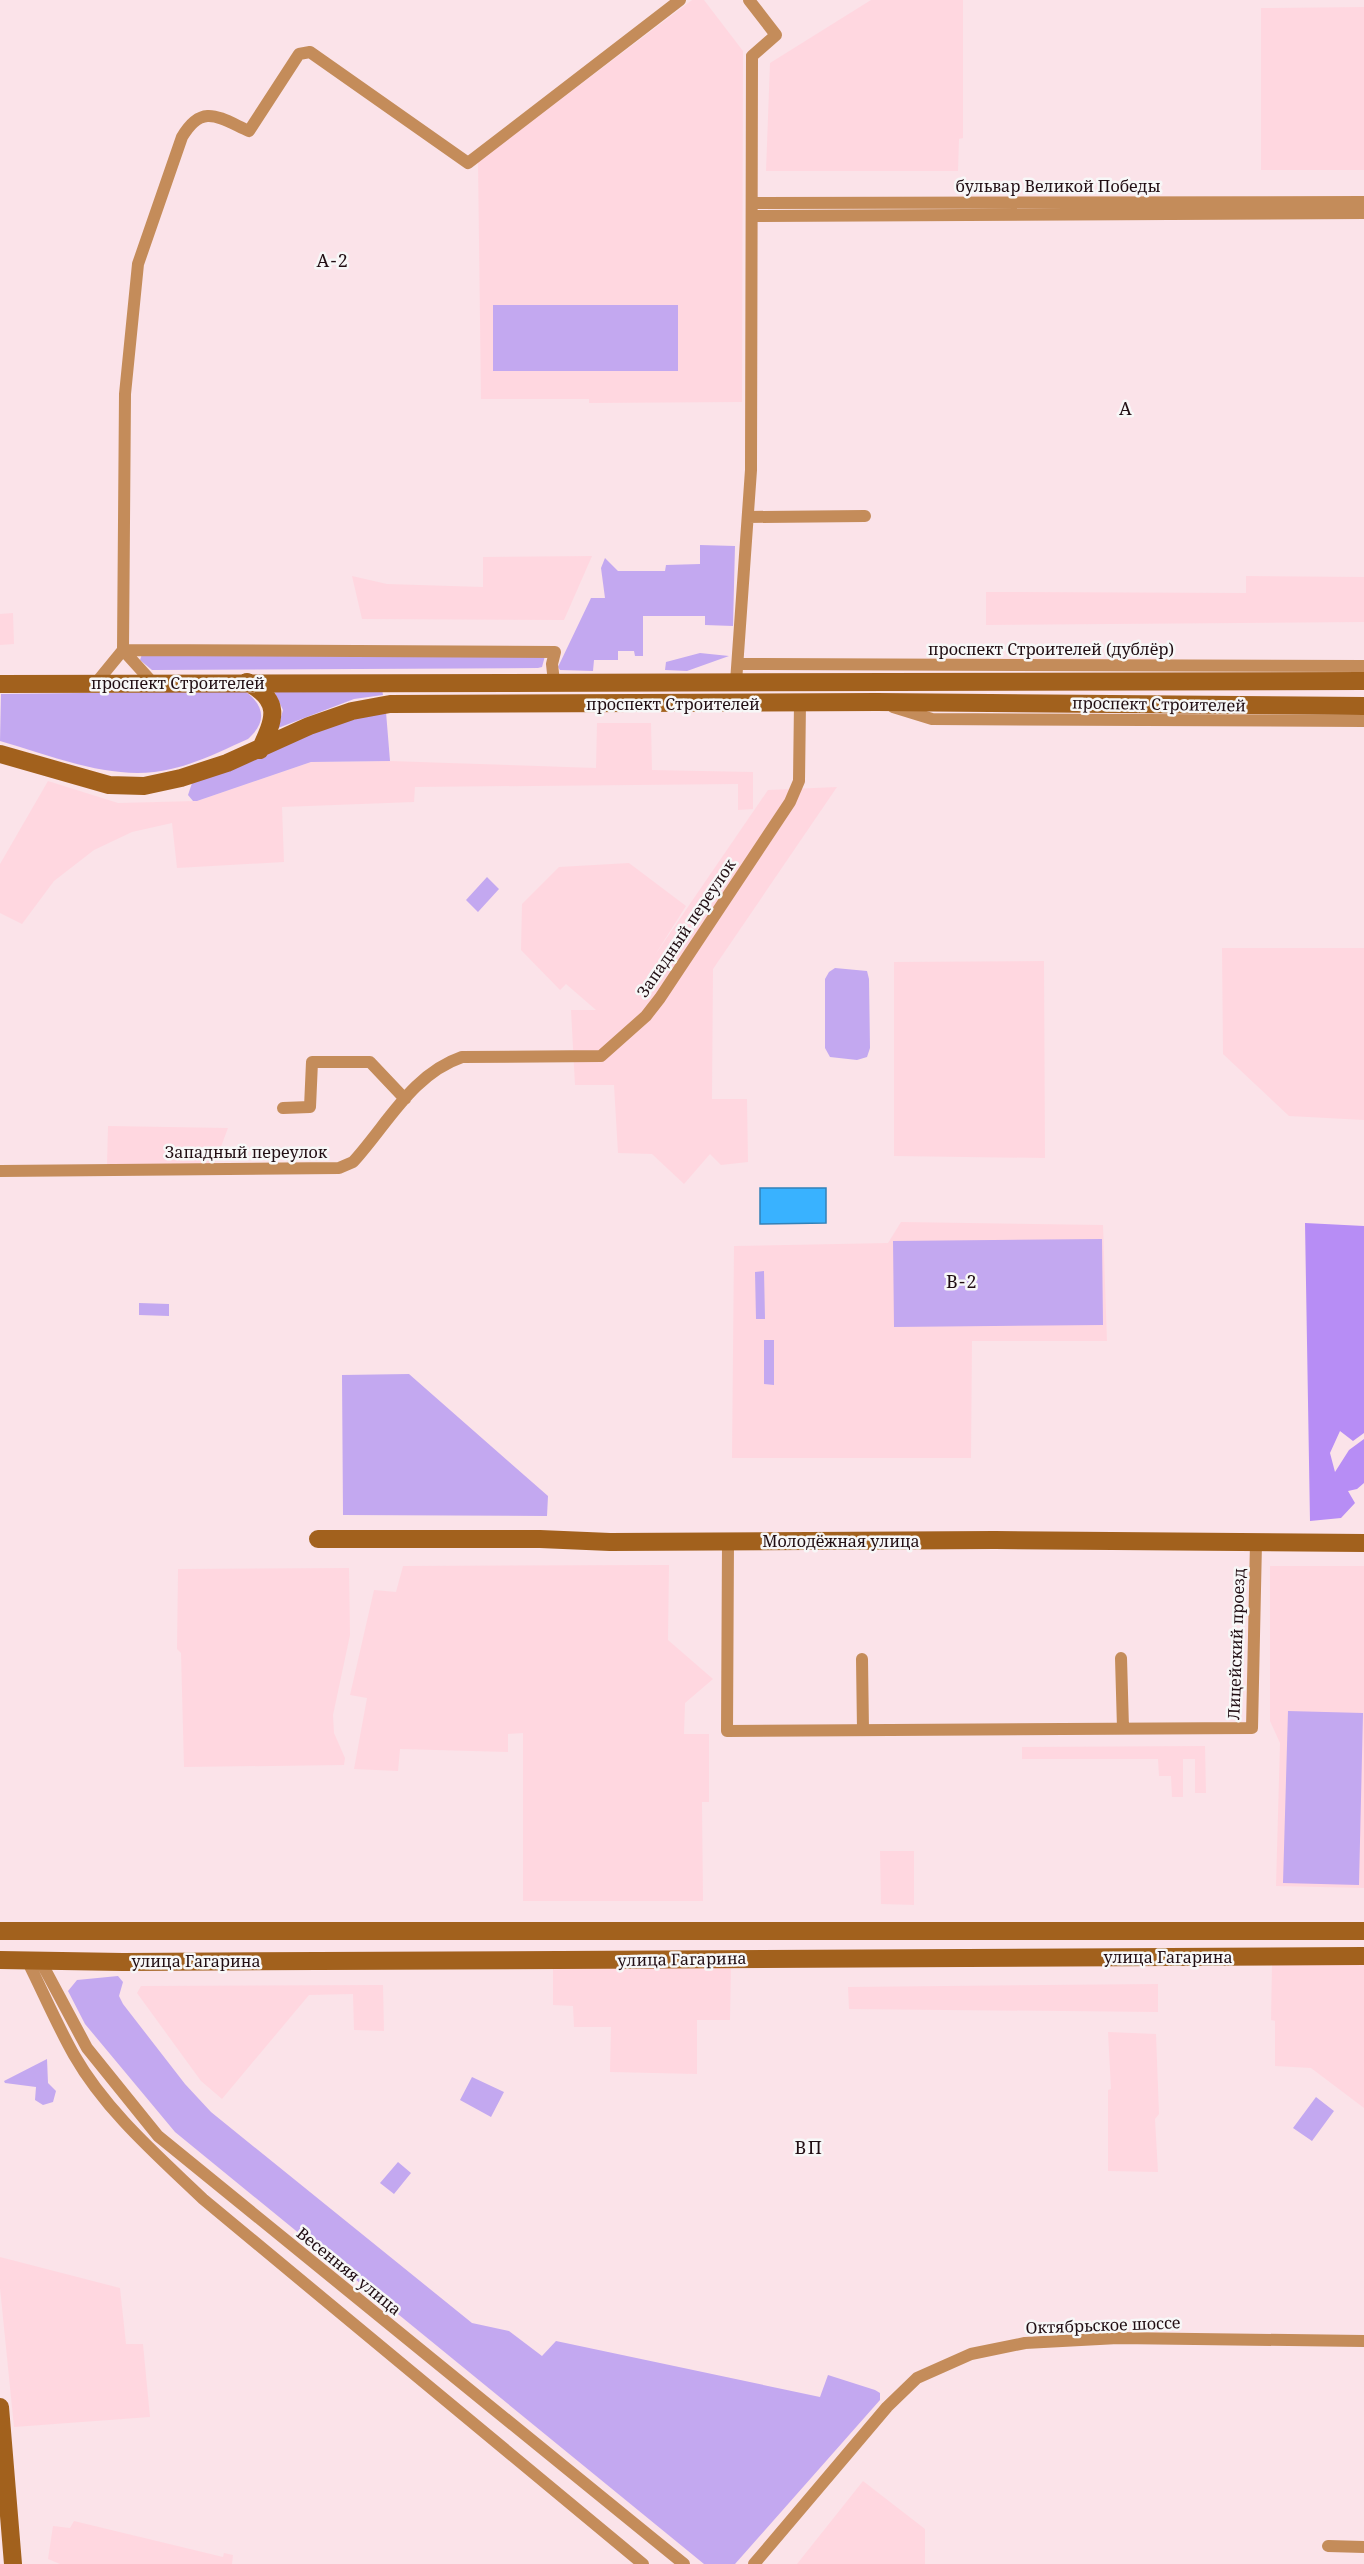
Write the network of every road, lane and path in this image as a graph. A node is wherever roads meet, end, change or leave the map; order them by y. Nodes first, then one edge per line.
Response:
1 (680, 0) edge
2 (749, 0) edge
3 (1364, 202) edge
4 (752, 210) junction
5 (1364, 213) edge
6 (865, 516) dead end
7 (748, 517) junction
8 (123, 651) junction
9 (1364, 666) edge
10 (737, 673) junction
11 (1364, 681) edge
12 (152, 682) junction
13 (247, 682) junction
14 (554, 682) junction
15 (96, 683) junction
16 (0, 684) edge
17 (877, 702) junction
18 (800, 703) junction
19 (1364, 706) edge
20 (1364, 721) edge
21 (260, 750) junction
22 (0, 754) edge
23 (405, 1099) junction
24 (283, 1108) dead end
25 (0, 1171) edge
26 (318, 1539) dead end
27 (728, 1542) junction
28 (1364, 1543) edge
29 (1256, 1544) junction
30 (1121, 1658) dead end
31 (862, 1659) dead end
32 (1123, 1728) junction
33 (862, 1730) junction
34 (6, 1931) edge
35 (1364, 1931) edge
36 (40, 1932) junction
37 (1364, 1956) edge
38 (20, 1960) edge
39 (1364, 2341) edge
40 (0, 2407) edge
41 (1328, 2546) dead end
42 (1364, 2547) edge
43 (13, 2564) edge
44 (643, 2564) edge
45 (684, 2564) edge
46 (754, 2564) edge

1 - 8 street
2 - 4 street
3 - 4 street, бульвар Великой Победы
4 - 5 street, бульвар Великой Победы
4 - 7 street
6 - 7 street
7 - 10 street
8 - 12 street
8 - 14 street
8 - 15 street
9 - 10 street, проспект Строителей (дублёр)
10 - 11 street, проспект Строителей
10 - 14 street, проспект Строителей
12 - 13 street, проспект Строителей
12 - 15 street, проспект Строителей
13 - 14 street, проспект Строителей
13 - 21 street
15 - 16 street, проспект Строителей
17 - 18 street, проспект Строителей
17 - 19 street, проспект Строителей
17 - 20 street
18 - 21 street, проспект Строителей
18 - 23 street, Западный переулок
21 - 22 street, проспект Строителей
23 - 24 street
23 - 25 street, Западный переулок
26 - 27 street, Молодёжная улица
27 - 29 street, Молодёжная улица
27 - 33 street, Лицейский проезд
28 - 29 street, Молодёжная улица
29 - 32 street, Лицейский проезд
30 - 32 street
31 - 33 street
32 - 33 street, Лицейский проезд
34 - 36 street, улица Гагарина
34 - 38 street
35 - 36 street, улица Гагарина
36 - 38 street
37 - 38 street, улица Гагарина
38 - 44 street
38 - 45 street, Весенняя улица
39 - 46 street, Октябрьское шоссе
40 - 43 street
41 - 42 street

